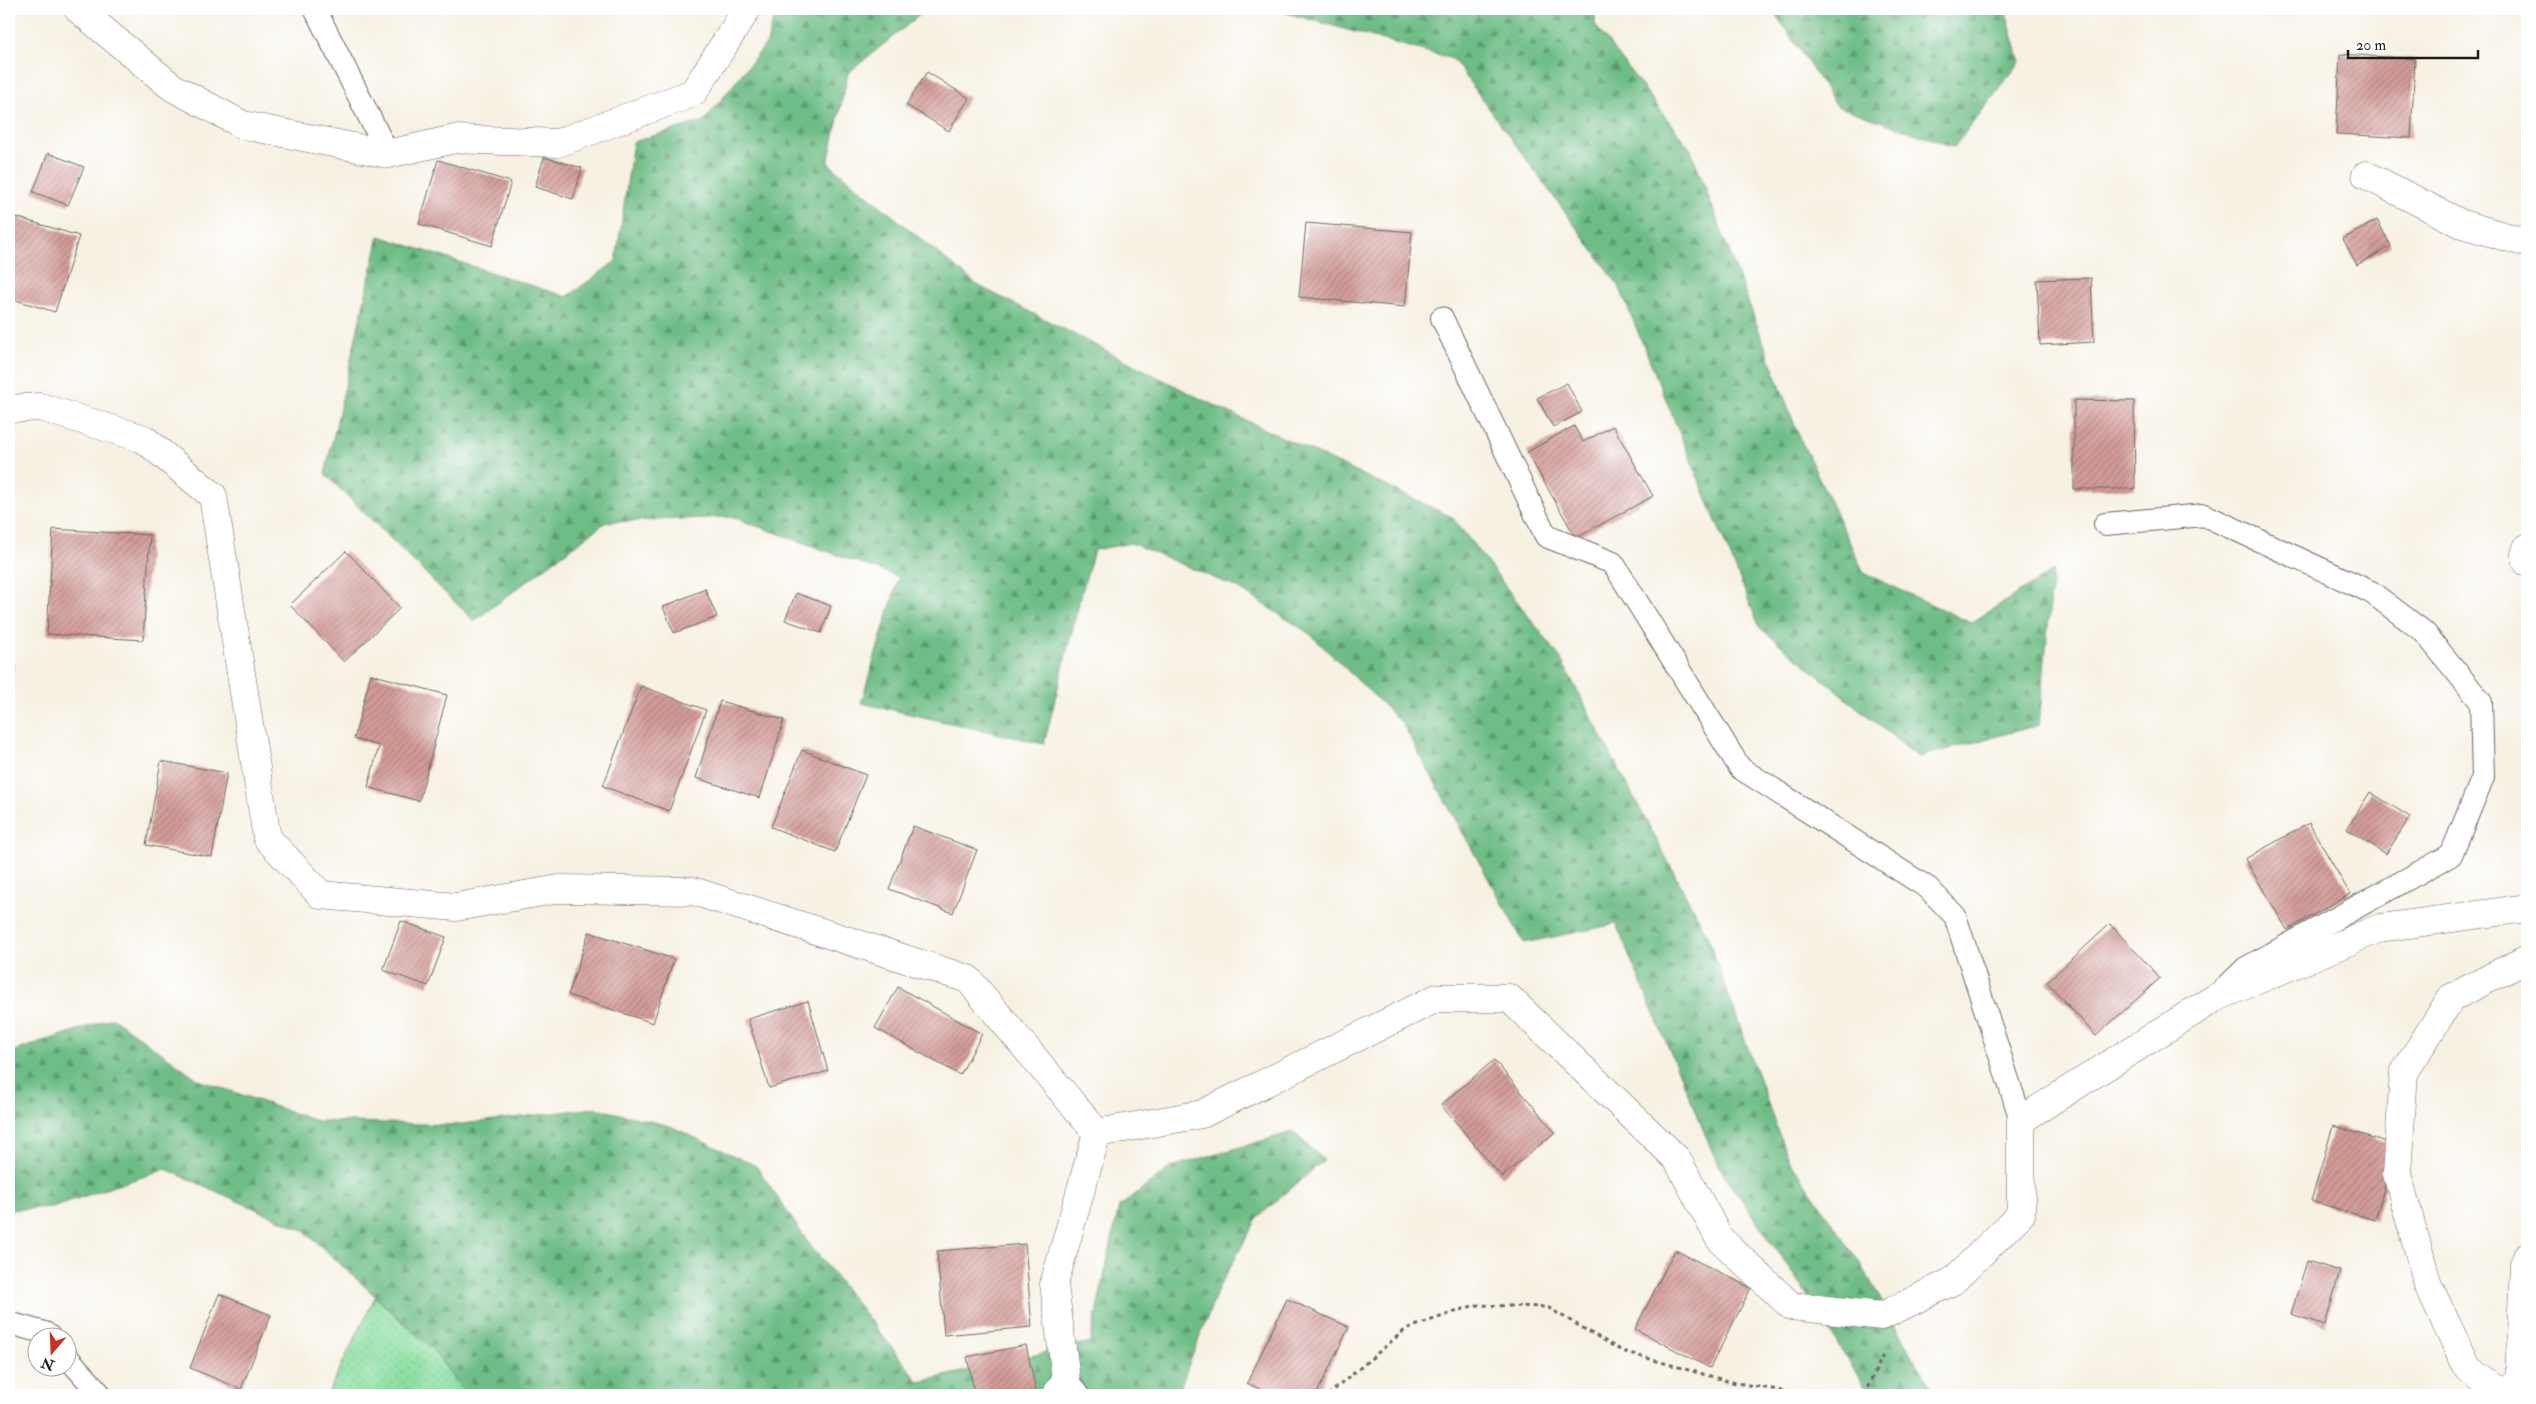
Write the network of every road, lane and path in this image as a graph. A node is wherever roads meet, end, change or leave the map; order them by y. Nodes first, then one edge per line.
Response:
1 (78, 9) edge
2 (315, 9) edge
3 (747, 9) edge
4 (388, 154) junction
5 (2366, 175) dead end
6 (2527, 243) edge
7 (1442, 318) dead end
8 (9, 409) edge
9 (2105, 524) dead end
10 (2527, 548) edge
11 (2527, 562) edge
12 (2527, 908) edge
13 (2527, 959) edge
14 (2215, 998) junction
15 (2021, 1120) junction
16 (1096, 1133) junction
17 (2527, 1257) edge
18 (9, 1323) edge
19 (28, 1328) edge
20 (78, 1369) edge
21 (1067, 1390) edge
22 (101, 1395) edge
23 (1328, 1395) edge
24 (1807, 1395) edge

1 - 4 street
2 - 4 lane
3 - 4 street
5 - 6 street
7 - 15 lane
8 - 16 street
9 - 14 lane
10 - 11 street
12 - 14 street
13 - 17 street
14 - 15 street
15 - 16 street
16 - 21 street
18 - 19 lane
20 - 22 lane
23 - 24 path

